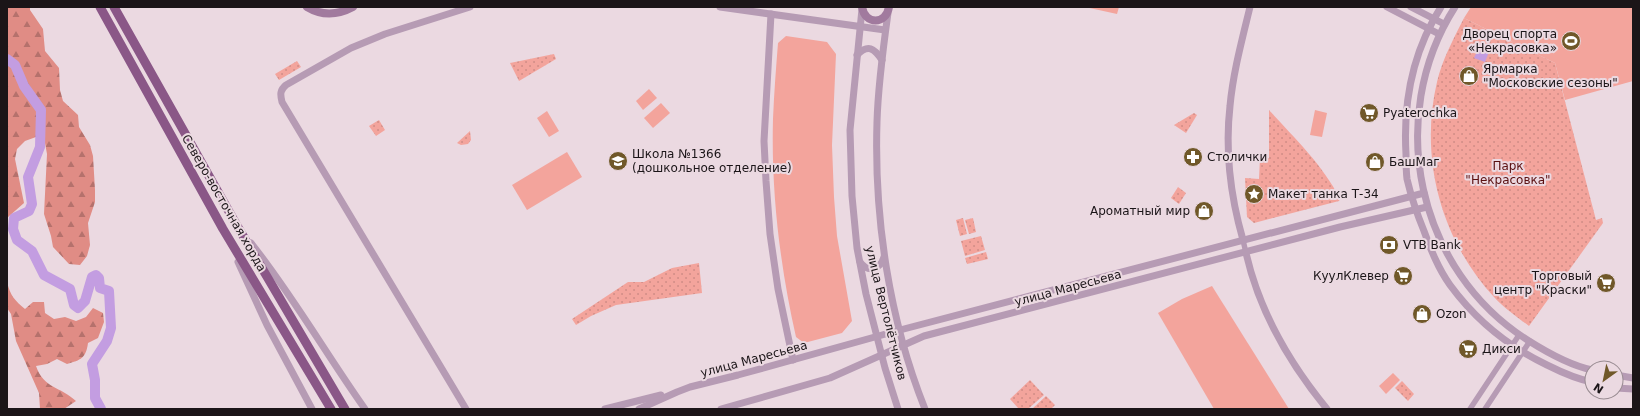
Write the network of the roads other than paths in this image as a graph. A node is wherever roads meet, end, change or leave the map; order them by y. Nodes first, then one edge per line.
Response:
1 (100, 7) edge
2 (114, 7) edge
3 (307, 7) edge
4 (353, 7) edge
5 (470, 7) edge
6 (720, 7) edge
7 (1250, 7) edge
8 (1387, 7) edge
9 (1411, 7) edge
10 (1441, 7) edge
11 (1455, 7) edge
12 (862, 8) edge
13 (888, 10) edge
14 (771, 14) junction
15 (1434, 19) junction
16 (1444, 24) junction
17 (860, 26) junction
18 (1429, 29) junction
19 (885, 30) junction
20 (1439, 34) junction
21 (857, 55) junction
22 (882, 60) junction
23 (1424, 193) junction
24 (1412, 196) junction
25 (1428, 207) junction
26 (1416, 209) junction
27 (236, 224) junction
28 (223, 229) junction
29 (1436, 230) junction
30 (1424, 233) junction
31 (1243, 240) junction
32 (1246, 253) junction
33 (884, 256) junction
34 (859, 262) junction
35 (900, 330) junction
36 (1519, 335) junction
37 (877, 337) junction
38 (1530, 341) junction
39 (904, 344) junction
40 (1512, 346) junction
41 (1523, 352) junction
42 (882, 354) junction
43 (793, 360) junction
44 (1584, 367) edge
45 (1584, 380) edge
46 (677, 392) junction
47 (312, 409) edge
48 (331, 409) edge
49 (344, 409) edge
50 (365, 409) edge
51 (466, 409) edge
52 (605, 409) edge
53 (639, 409) edge
54 (721, 409) edge
55 (898, 409) edge
56 (925, 409) edge
57 (1327, 409) edge
58 (1470, 409) edge
59 (1485, 409) edge

1 - 28 highway, Северо-восточная хорда
2 - 27 highway, Северо-восточная хорда
3 - 4 main road
5 - 51 street
6 - 14 street
7 - 31 street
8 - 18 street
9 - 15 street
10 - 15 street
11 - 16 street
12 - 13 main road
12 - 17 street, улица Вертолётчиков
13 - 19 street, улица Вертолётчиков
14 - 17 street
14 - 43 street
15 - 16 street
15 - 18 street
16 - 20 street
17 - 19 street
17 - 21 street, улица Вертолётчиков
18 - 20 street
18 - 24 street
19 - 22 street, улица Вертолётчиков
20 - 23 street
21 - 22 street
21 - 34 street, улица Вертолётчиков
22 - 33 street, улица Вертолётчиков
23 - 24 street, улица Маресьева
23 - 25 street
24 - 26 street
24 - 31 street, улица Маресьева
25 - 26 street, улица Маресьева
25 - 29 street
26 - 30 street
26 - 32 street, улица Маресьева
27 - 49 highway, Северо-восточная хорда
27 - 50 street
28 - 47 street
28 - 48 highway, Северо-восточная хорда
29 - 30 street
29 - 36 street
30 - 40 street
31 - 32 street
31 - 35 street, улица Маресьева
32 - 39 street, улица Маресьева
32 - 57 street
33 - 34 street
33 - 35 street, улица Вертолётчиков
34 - 37 street, улица Вертолётчиков
35 - 37 street, улица Маресьева
35 - 39 street, улица Вертолётчиков
36 - 38 street
36 - 40 street
37 - 42 street, улица Вертолётчиков
37 - 43 street, улица Маресьева
38 - 41 street
38 - 44 street
39 - 42 street, улица Маресьева
39 - 56 street, улица Вертолётчиков
40 - 41 street
40 - 58 street
41 - 45 street
41 - 59 street
42 - 54 street, улица Маресьева
42 - 55 street, улица Вертолётчиков
43 - 46 street, улица Маресьева
46 - 52 street
46 - 53 street, улица Маресьева

